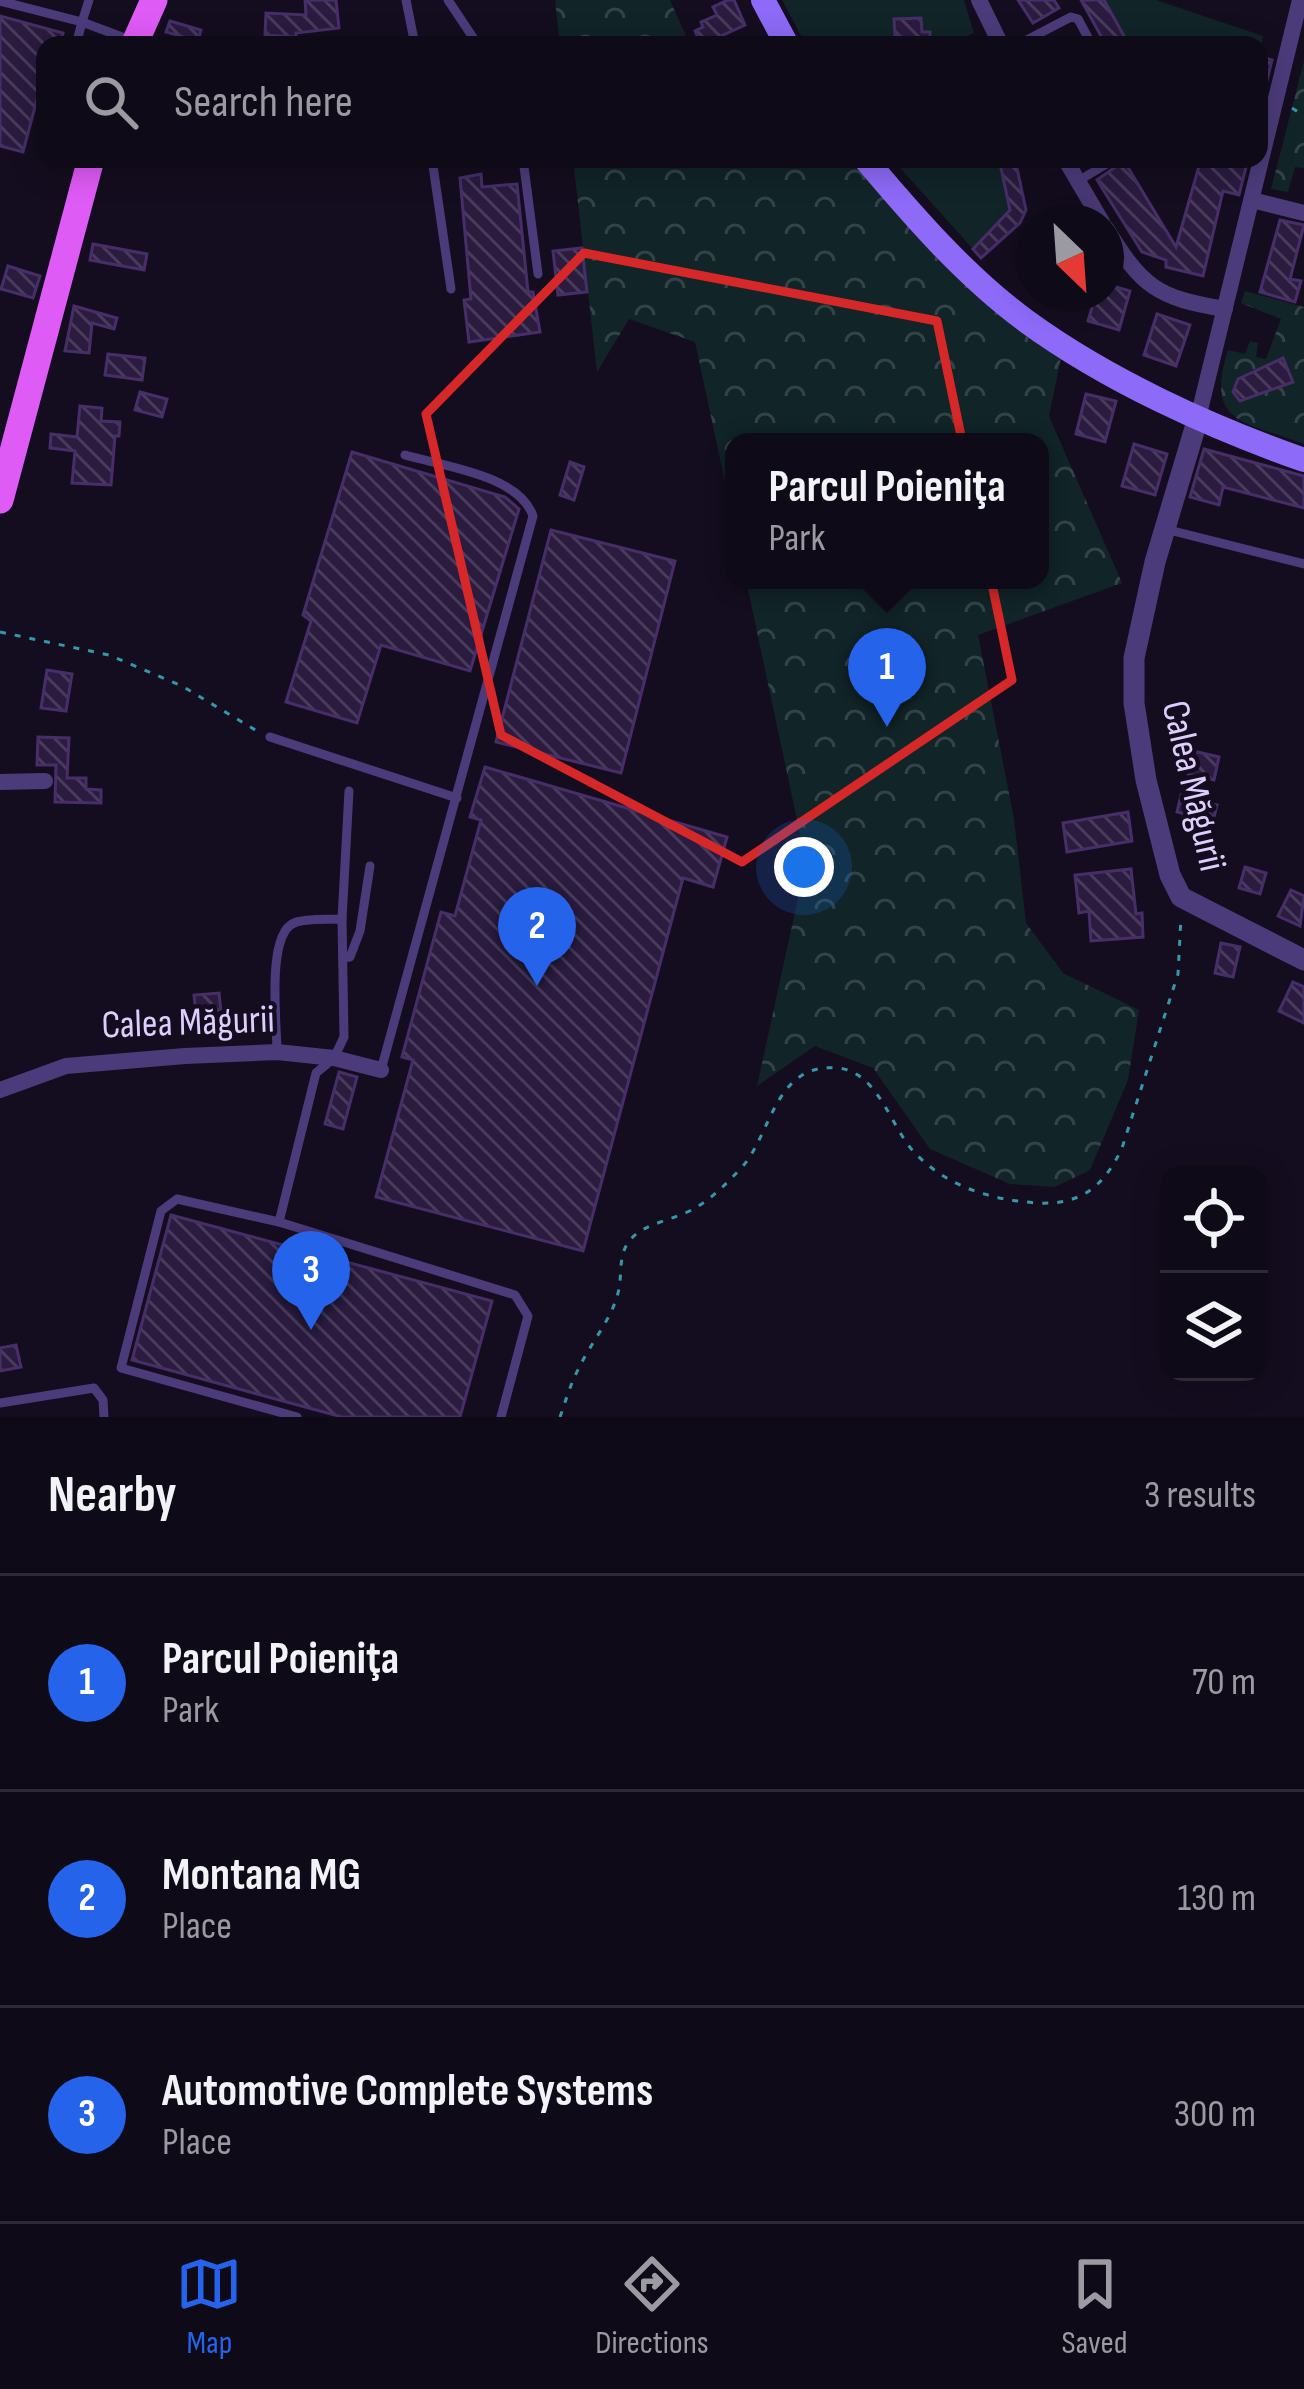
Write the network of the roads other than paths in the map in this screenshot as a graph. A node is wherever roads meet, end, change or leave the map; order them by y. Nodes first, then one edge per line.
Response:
1 (89, 0) edge
2 (154, 0) edge
3 (406, 0) edge
4 (448, 0) edge
5 (764, 0) edge
6 (979, 0) edge
7 (1300, 0) edge
8 (0, 1) edge
9 (82, 22) junction
10 (78, 36) edge
11 (115, 36) edge
12 (138, 36) edge
13 (413, 36) edge
14 (472, 36) edge
15 (782, 36) edge
16 (997, 36) edge
17 (1035, 36) edge
18 (1087, 36) edge
19 (1268, 133) edge
20 (90, 168) edge
21 (433, 168) edge
22 (524, 168) edge
23 (874, 168) edge
24 (1070, 168) edge
25 (1100, 168) edge
26 (1260, 168) edge
27 (1078, 181) junction
28 (1252, 200) junction
29 (1092, 204) edge
30 (1304, 213) edge
31 (1124, 253) edge
32 (538, 274) dead end
33 (451, 289) dead end
34 (1225, 309) junction
35 (1198, 418) junction
36 (405, 454) dead end
37 (1304, 460) edge
38 (0, 500) edge
39 (1166, 529) junction
40 (1304, 564) edge
41 (270, 737) road end
42 (45, 781) dead end
43 (0, 782) edge
44 (349, 791) dead end
45 (457, 797) junction
46 (370, 866) dead end
47 (342, 919) junction
48 (343, 958) junction
49 (1304, 960) edge
50 (277, 1052) junction
51 (334, 1058) junction
52 (381, 1070) joint
53 (0, 1090) edge
54 (279, 1222) junction
55 (0, 1403) edge
56 (104, 1417) edge
57 (297, 1417) edge
58 (501, 1417) edge

1 - 9 lane
2 - 12 main road
3 - 13 lane
4 - 14 lane
5 - 15 main road
6 - 16 street
7 - 19 street
8 - 9 lane
9 - 10 lane
9 - 11 lane
17 - 18 lane
20 - 38 main road
21 - 33 lane
22 - 32 lane
23 - 35 main road
24 - 27 street
25 - 27 lane
26 - 28 street
27 - 29 street
28 - 30 street
28 - 34 street
31 - 34 street
34 - 35 street
35 - 37 main road
35 - 39 street, Calea Măgurii
36 - 45 lane
39 - 40 lane
39 - 49 street, Calea Măgurii
41 - 45 lane
42 - 43 street
44 - 47 lane
45 - 52 lane
46 - 48 lane
47 - 48 lane
47 - 50 lane
48 - 51 lane
50 - 51 street, Calea Măgurii
50 - 53 street, Calea Măgurii
51 - 52 street, Calea Măgurii
51 - 54 lane
54 - 57 lane
54 - 58 lane
55 - 56 lane

